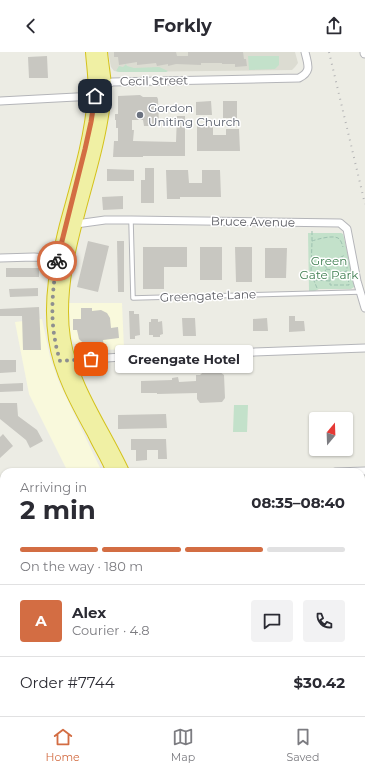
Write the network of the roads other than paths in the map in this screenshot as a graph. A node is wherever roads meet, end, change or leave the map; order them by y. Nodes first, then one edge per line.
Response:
1 (92, 52) edge
2 (101, 52) edge
3 (305, 52) edge
4 (105, 86) junction
5 (95, 96) junction
6 (0, 101) edge
7 (131, 220) junction
8 (76, 224) junction
9 (0, 258) edge
10 (58, 258) junction
11 (360, 292) junction
12 (365, 308) edge
13 (365, 348) edge
14 (65, 361) junction
15 (111, 468) edge
16 (121, 468) edge

1 - 5 highway
2 - 4 highway
3 - 4 street, Cecil Street
4 - 5 street, Cecil Street
4 - 8 highway
5 - 6 street
5 - 10 highway
7 - 8 street, Bruce Avenue
7 - 11 street, Bruce Avenue
7 - 11 lane, Greengate Lane
8 - 14 highway
9 - 10 street
10 - 14 highway
11 - 12 street, Bruce Avenue
13 - 14 street
14 - 15 highway
14 - 16 highway

